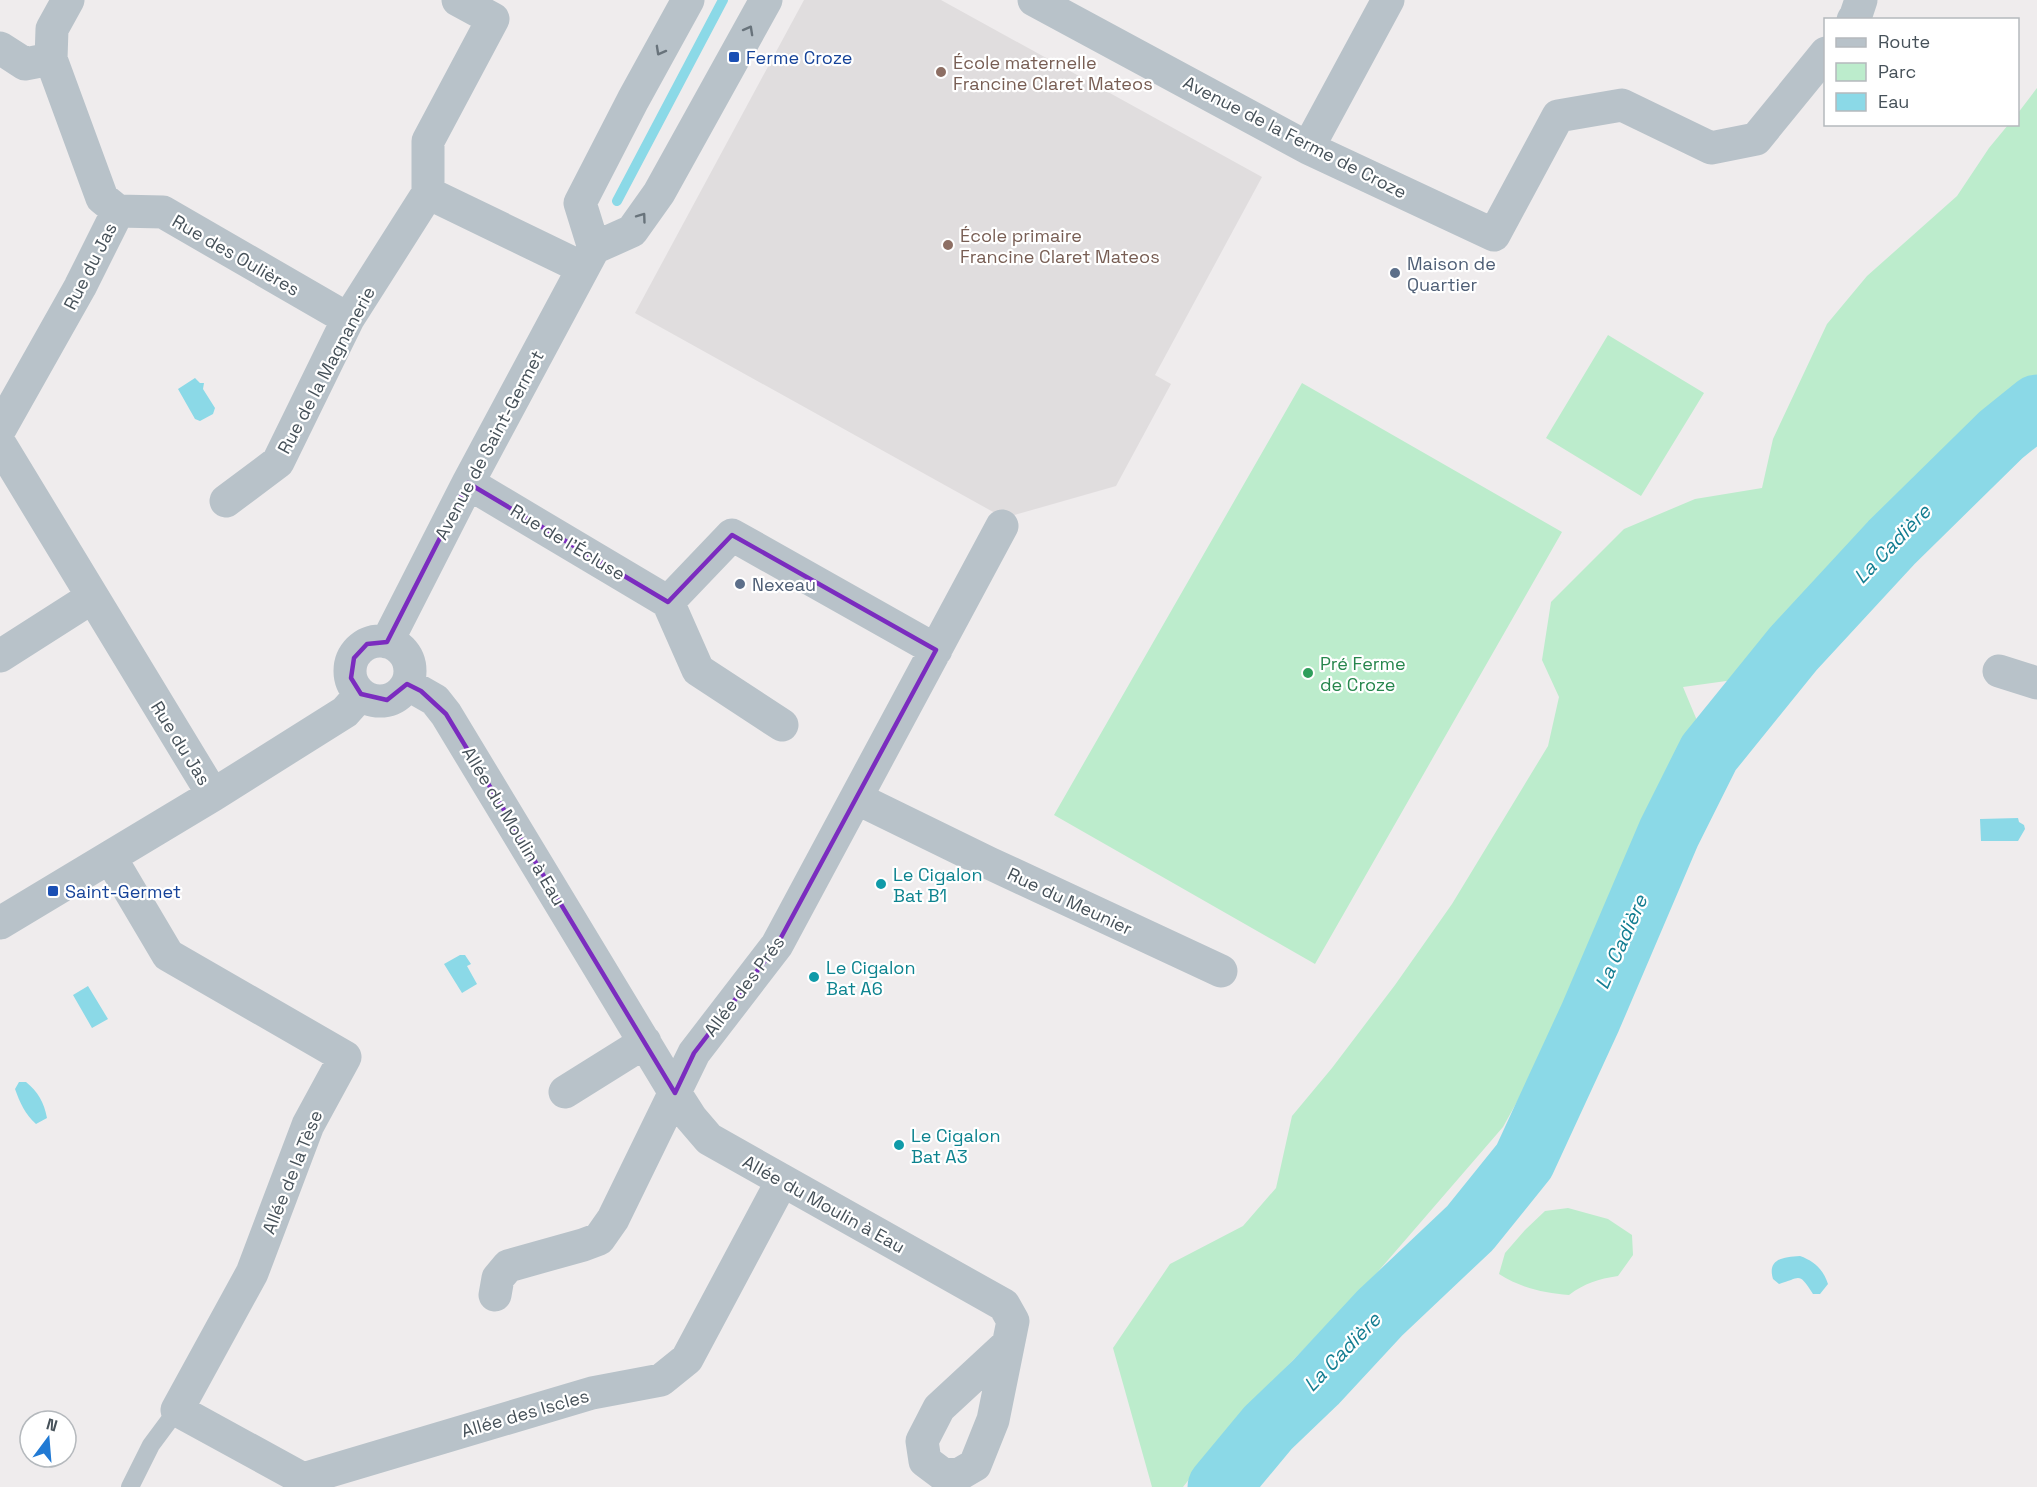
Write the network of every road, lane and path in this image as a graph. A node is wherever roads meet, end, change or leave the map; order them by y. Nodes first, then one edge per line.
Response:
1 (68, 0) edge
2 (458, 0) edge
3 (688, 0) edge
4 (766, 0) edge
5 (1034, 0) edge
6 (1388, 0) edge
7 (1861, 0) edge
8 (1854, 18) edge
9 (0, 48) edge
10 (1824, 55) edge
11 (51, 59) junction
12 (1308, 148) junction
13 (428, 193) junction
14 (118, 211) junction
15 (588, 258) junction
16 (348, 319) junction
17 (0, 429) edge
18 (0, 444) edge
19 (468, 483) junction
20 (226, 501) dead end
21 (1002, 526) dead end
22 (92, 598) junction
23 (668, 602) junction
24 (387, 642) junction
25 (936, 650) junction
26 (0, 656) edge
27 (1999, 671) dead end
28 (2037, 683) edge
29 (407, 684) junction
30 (362, 694) junction
31 (782, 725) dead end
32 (213, 795) junction
33 (856, 798) junction
34 (110, 857) junction
35 (0, 923) edge
36 (1221, 971) dead end
37 (645, 1042) junction
38 (565, 1092) dead end
39 (675, 1093) junction
40 (782, 1181) junction
41 (495, 1295) dead end
42 (1007, 1345) dead end
43 (177, 1410) junction
44 (130, 1487) edge

1 - 11 street, Rue du Jas
2 - 13 street
3 -> 15 street
15 -> 4 street
5 - 12 street, Avenue de la Ferme de Croze
6 - 12 street
7 - 8 street
9 - 11 street
10 - 12 street, Avenue de la Ferme de Croze
11 - 14 street, Rue du Jas
13 - 15 street
13 - 16 street, Rue de la Magnanerie
14 - 16 street, Rue des Oulières
14 - 17 street, Rue du Jas
15 - 19 street, Avenue de Saint-Germet
16 - 20 street, Rue de la Magnanerie
18 - 22 street, Rue du Jas
19 - 23 street, Rue de l'Écluse
19 - 24 street, Avenue de Saint-Germet
21 - 25 street, Allée des Prés
22 - 26 street
22 - 32 street, Rue du Jas
23 - 25 street
23 - 31 street
24 - 29 street
24 - 30 street
25 - 33 street, Allée des Prés
27 - 28 street
29 - 30 street
29 - 37 street, Allée du Moulin à Eau
30 - 32 street
32 - 34 street
33 - 36 street, Rue du Meunier
33 - 39 street, Allée des Prés
34 - 35 street
34 - 43 street, Allée de la Tèse
37 - 38 street
37 - 39 street, Allée du Moulin à Eau
39 - 40 street, Allée du Moulin à Eau
39 - 41 street, Allée des Prés
40 - 42 street, Allée du Moulin à Eau
40 - 43 street, Allée des Iscles
43 - 44 lane

